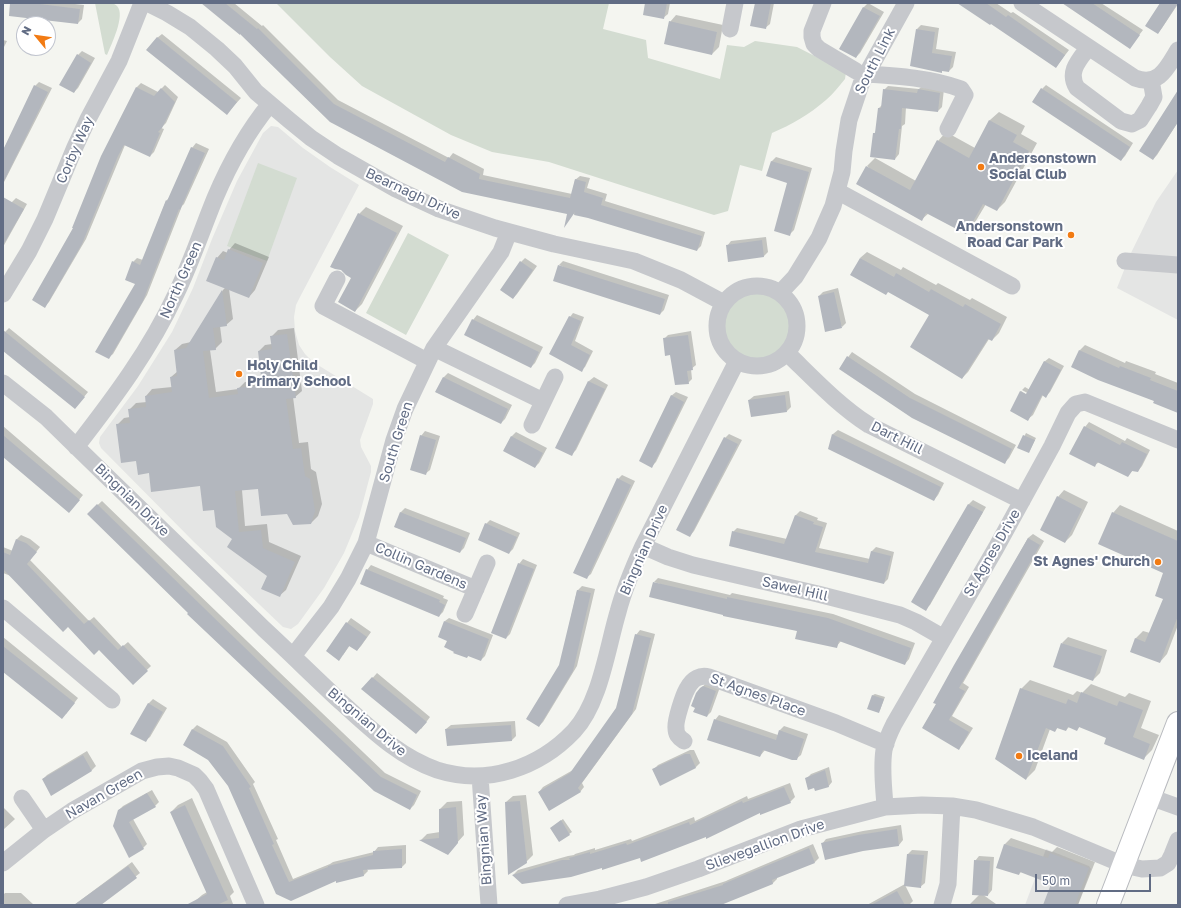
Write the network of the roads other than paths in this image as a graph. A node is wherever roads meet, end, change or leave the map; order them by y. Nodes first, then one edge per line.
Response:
1 (142, 3) edge
2 (147, 3) edge
3 (735, 3) edge
4 (823, 3) edge
5 (906, 3) edge
6 (1022, 3) edge
7 (730, 29) dead end
8 (1088, 48) junction
9 (1178, 50) edge
10 (861, 72) junction
11 (1151, 80) junction
12 (270, 104) junction
13 (948, 129) dead end
14 (837, 191) junction
15 (509, 232) junction
16 (1125, 261) dead end
17 (1178, 265) edge
18 (337, 279) dead end
19 (1012, 286) dead end
20 (780, 293) junction
21 (3, 294) edge
22 (724, 302) junction
23 (787, 353) junction
24 (430, 354) junction
25 (737, 361) junction
26 (555, 377) dead end
27 (3, 382) edge
28 (543, 401) junction
29 (532, 425) dead end
30 (1178, 440) edge
31 (76, 447) junction
32 (1022, 501) junction
33 (366, 542) junction
34 (643, 546) junction
35 (487, 563) dead end
36 (476, 589) junction
37 (3, 608) edge
38 (465, 614) dead end
39 (944, 638) junction
40 (292, 656) junction
41 (112, 700) dead end
42 (1178, 723) edge
43 (684, 741) dead end
44 (886, 744) junction
45 (480, 776) junction
46 (1150, 797) junction
47 (22, 798) dead end
48 (952, 806) junction
49 (885, 807) junction
50 (1178, 807) edge
51 (44, 830) junction
52 (1178, 840) edge
53 (3, 864) edge
54 (1124, 865) junction
55 (256, 905) edge
56 (488, 905) edge
57 (566, 905) edge
58 (942, 905) edge
59 (1108, 905) edge

1 - 21 street, Corby Way
2 - 12 street, Bearnagh Drive
3 - 7 street
4 - 10 street
5 - 10 street, South Link
6 - 8 street
8 - 11 street
8 - 11 street
9 - 11 street
10 - 13 street
10 - 14 street, South Link
12 - 15 street, Bearnagh Drive
12 - 31 street, North Green
14 - 19 street
14 - 20 street, South Link
15 - 22 street, Bearnagh Drive
15 - 24 street, South Green
16 - 17 street
18 - 24 street
20 - 22 street
20 - 23 street
22 - 25 street
23 - 25 street
23 - 32 street, Dart Hill
24 - 28 street
24 - 33 street, South Green
25 - 34 street, Bingnian Drive
26 - 28 street
27 - 31 street, Bingnian Drive
28 - 29 street
30 - 32 street, St Agnes Drive
31 - 40 street, Bingnian Drive
32 - 39 street, St Agnes Drive
33 - 36 street, Collin Gardens
33 - 40 street, South Green
34 - 39 street, Sawel Hill
34 - 45 street, Bingnian Drive
35 - 36 street, Collin Gardens
36 - 38 street, Collin Gardens
37 - 41 street
39 - 44 street, St Agnes Drive
40 - 45 street, Bingnian Drive
42 - 46 main road
43 - 44 street, St Agnes Place
44 - 49 street, St Agnes Drive
45 - 56 street, Bingnian Way
46 - 50 street
46 - 54 main road
47 - 51 street
48 - 49 street, Slievegallion Drive
48 - 54 street, Slievegallion Drive
48 - 58 street
49 - 57 street, Slievegallion Drive
51 - 53 street, Navan Green
51 - 55 street, Navan Green
52 - 54 street, Slievegallion Drive
54 - 59 main road

